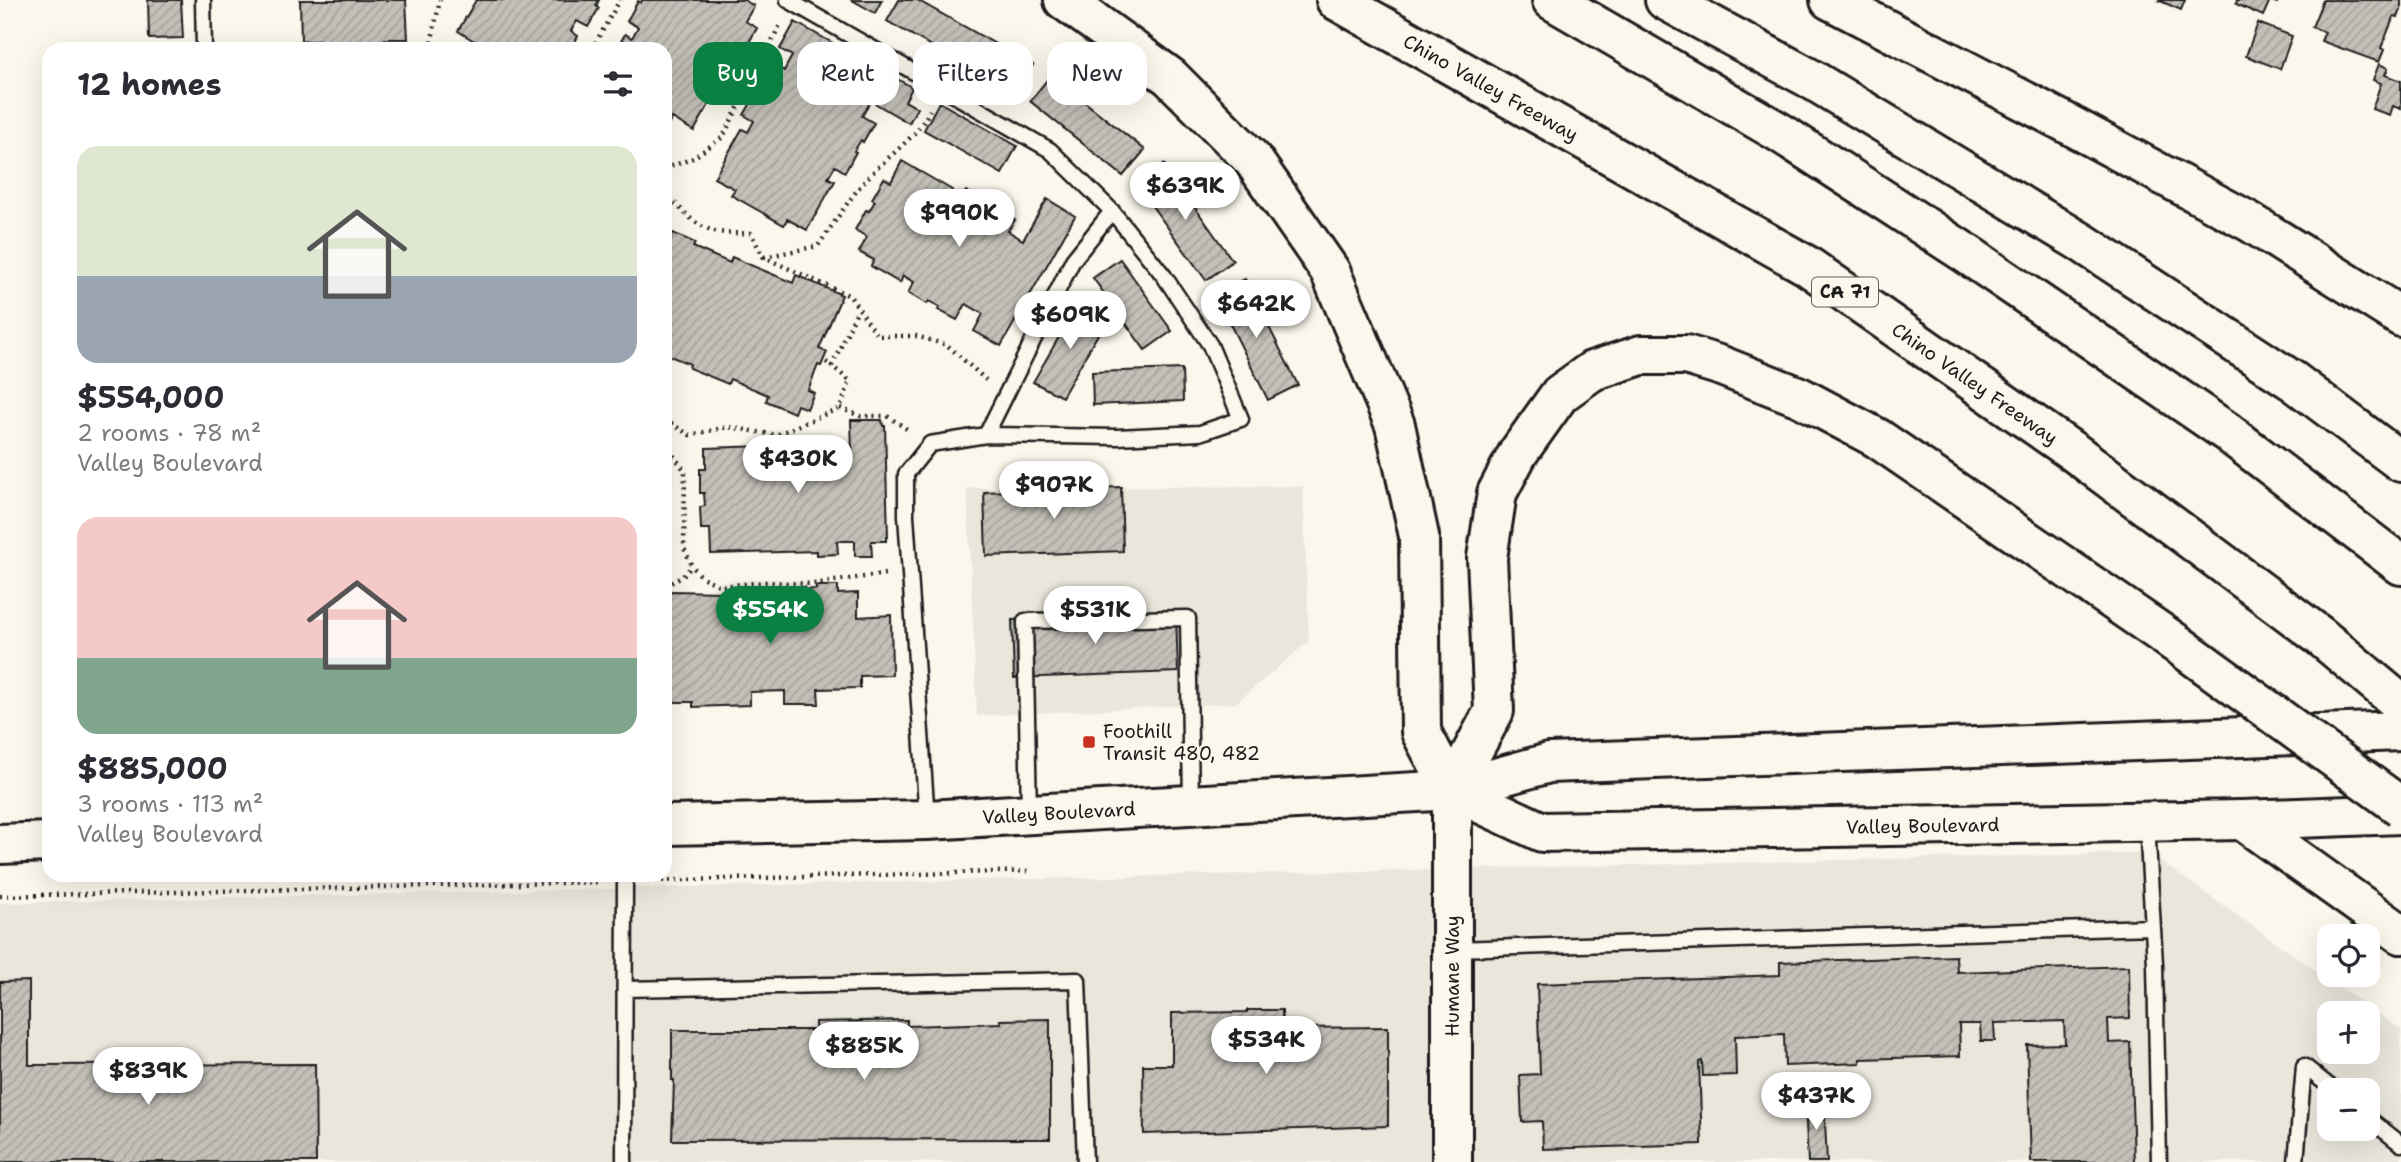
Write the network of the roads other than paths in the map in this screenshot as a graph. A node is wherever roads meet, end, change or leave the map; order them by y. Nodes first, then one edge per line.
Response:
1 (203, 0) edge
2 (1064, 0) edge
3 (1336, 0) edge
4 (1552, 0) edge
5 (1665, 0) edge
6 (1830, 0) edge
7 (791, 1) edge
8 (204, 42) edge
9 (1112, 211) junction
10 (2401, 317) edge
11 (986, 435) junction
12 (2401, 462) edge
13 (2401, 565) edge
14 (2401, 705) edge
15 (2401, 731) edge
16 (1452, 790) junction
17 (1191, 803) junction
18 (2401, 807) edge
19 (1029, 812) junction
20 (2401, 814) edge
21 (927, 820) junction
22 (2242, 820) junction
23 (2147, 822) junction
24 (672, 825) edge
25 (42, 842) edge
26 (0, 844) edge
27 (625, 882) edge
28 (2152, 927) junction
29 (2401, 934) edge
30 (1452, 949) junction
31 (625, 989) junction
32 (2319, 1078) edge
33 (2380, 1127) edge
34 (2401, 1144) edge
35 (624, 1162) edge
36 (1085, 1162) edge
37 (1452, 1162) edge
38 (2159, 1162) edge
39 (2296, 1162) edge

1 - 8 lane
2 - 16 main road
3 - 14 main road, Chino Valley Freeway / CA 71
4 - 13 main road
5 - 12 main road
6 - 10 main road
7 - 9 lane
9 - 11 lane
9 - 11 lane
11 - 21 lane
15 - 16 main road, Valley Boulevard
16 - 17 main road, Valley Boulevard
16 - 18 main road, bridge
16 - 23 main road, Valley Boulevard
16 - 30 main road, Humane Way
17 - 19 main road, Valley Boulevard
17 - 19 lane
19 - 21 main road, Valley Boulevard
20 - 22 main road, Valley Boulevard
21 - 24 main road, Valley Boulevard
22 - 23 main road, Valley Boulevard
22 - 29 main road
23 - 28 lane
25 - 26 main road
27 - 31 lane
28 - 30 lane
28 - 38 lane
30 - 37 main road, Humane Way
31 - 35 lane
31 - 36 lane
32 - 39 lane
33 - 34 lane

